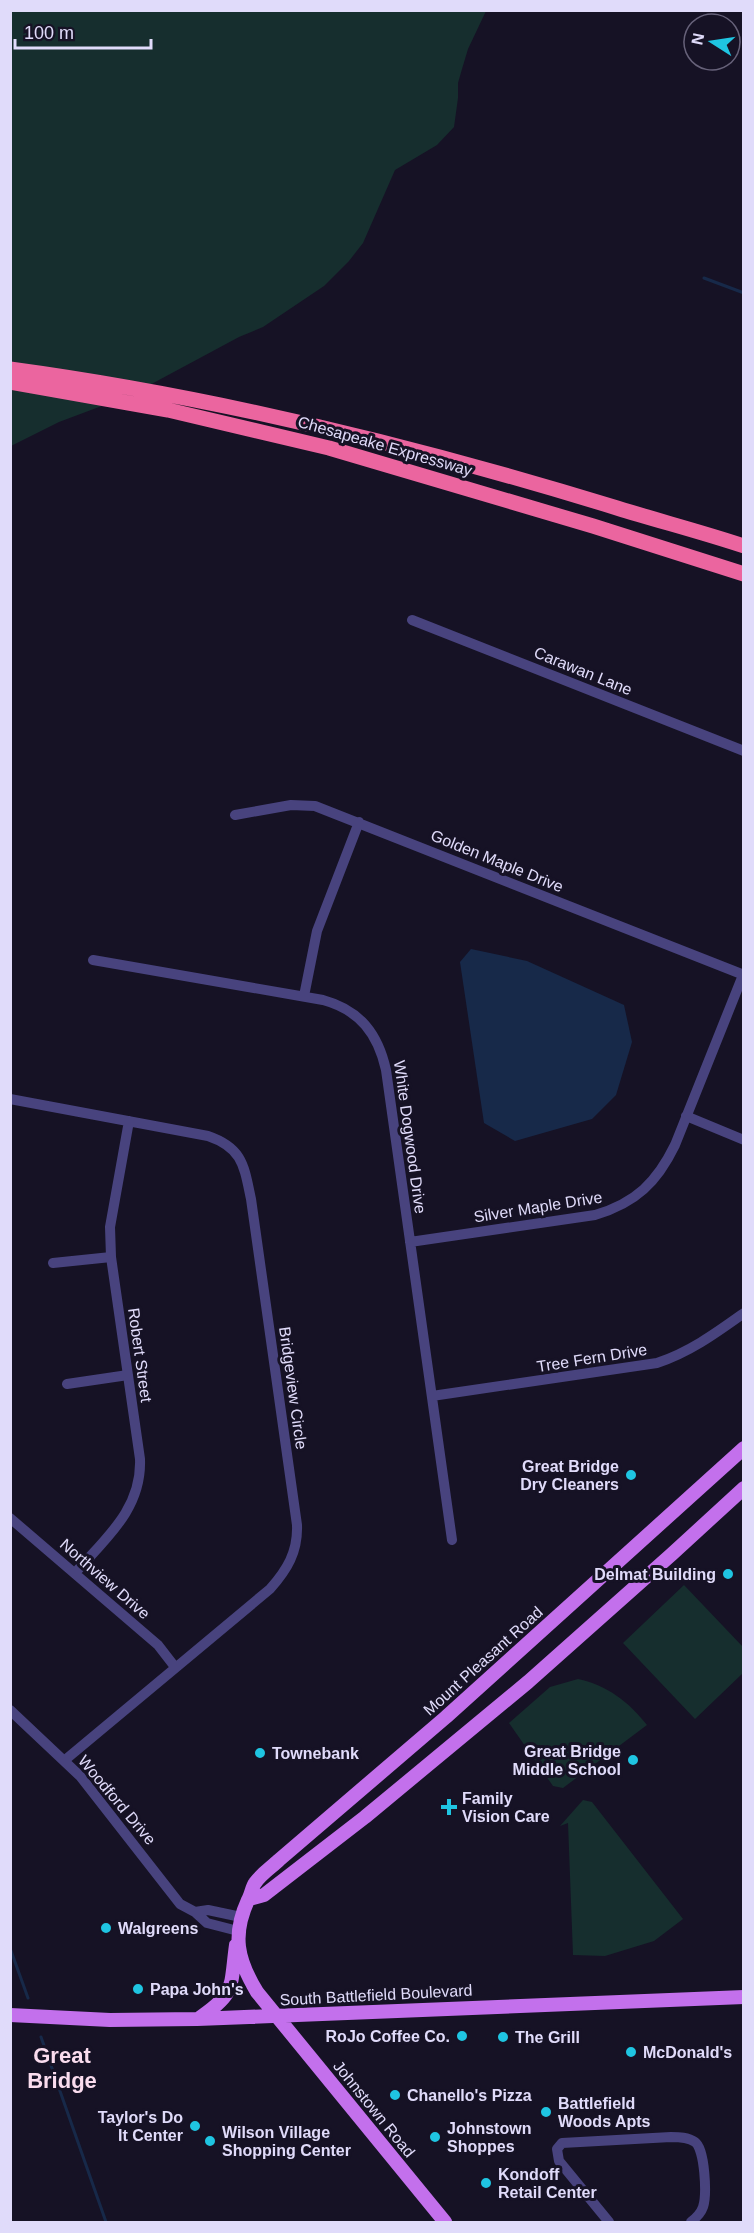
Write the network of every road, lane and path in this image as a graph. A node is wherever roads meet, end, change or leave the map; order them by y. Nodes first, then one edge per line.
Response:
1 (10, 369) edge
2 (10, 382) edge
3 (744, 546) edge
4 (744, 574) edge
5 (412, 620) dead end
6 (744, 751) edge
7 (235, 815) dead end
8 (359, 822) junction
9 (93, 960) dead end
10 (743, 975) edge
11 (304, 996) junction
12 (10, 1099) edge
13 (686, 1116) junction
14 (129, 1121) junction
15 (744, 1140) edge
16 (410, 1242) junction
17 (111, 1257) junction
18 (53, 1263) dead end
19 (744, 1313) edge
20 (128, 1375) junction
21 (67, 1384) dead end
22 (432, 1396) junction
23 (744, 1448) edge
24 (744, 1488) edge
25 (10, 1518) edge
26 (452, 1540) dead end
27 (75, 1574) junction
28 (175, 1667) junction
29 (10, 1710) edge
30 (65, 1760) junction
31 (366, 1785) junction
32 (283, 1880) junction
33 (249, 1899) junction
34 (239, 1928) junction
35 (744, 1997) edge
36 (10, 2015) edge
37 (277, 2016) junction
38 (197, 2019) junction
39 (445, 2223) edge
40 (609, 2223) edge
41 (691, 2223) edge

1 - 3 highway, Chesapeake Expressway
2 - 4 highway, Chesapeake Expressway
5 - 6 street, Carawan Lane
7 - 8 street, Golden Maple Drive
8 - 10 street, Golden Maple Drive
8 - 11 street
9 - 11 street, White Dogwood Drive
10 - 13 street, Silver Maple Drive
11 - 16 street, White Dogwood Drive
12 - 14 street, Bridgeview Circle
13 - 15 street
13 - 16 street, Silver Maple Drive
14 - 17 street, Robert Street
14 - 28 street, Bridgeview Circle
16 - 22 street, White Dogwood Drive
17 - 18 street
17 - 20 street, Robert Street
19 - 22 street, Tree Fern Drive
20 - 21 street
20 - 27 street, Robert Street
22 - 26 street, White Dogwood Drive
23 - 31 main road, Mount Pleasant Road
24 - 32 main road
25 - 27 street, Northview Drive
27 - 28 street, Northview Drive
28 - 30 street, Bridgeview Circle
29 - 30 street, Woodford Drive
30 - 34 street, Woodford Drive
31 - 32 main road
31 - 33 main road, Mount Pleasant Road
32 - 33 main road
33 - 34 main road, Mount Pleasant Road
34 - 37 main road
34 - 38 main road, Mount Pleasant Road
35 - 37 main road, South Battlefield Boulevard
36 - 38 main road, South Battlefield Boulevard
37 - 38 main road, South Battlefield Boulevard
37 - 39 main road, Johnstown Road
40 - 41 street

